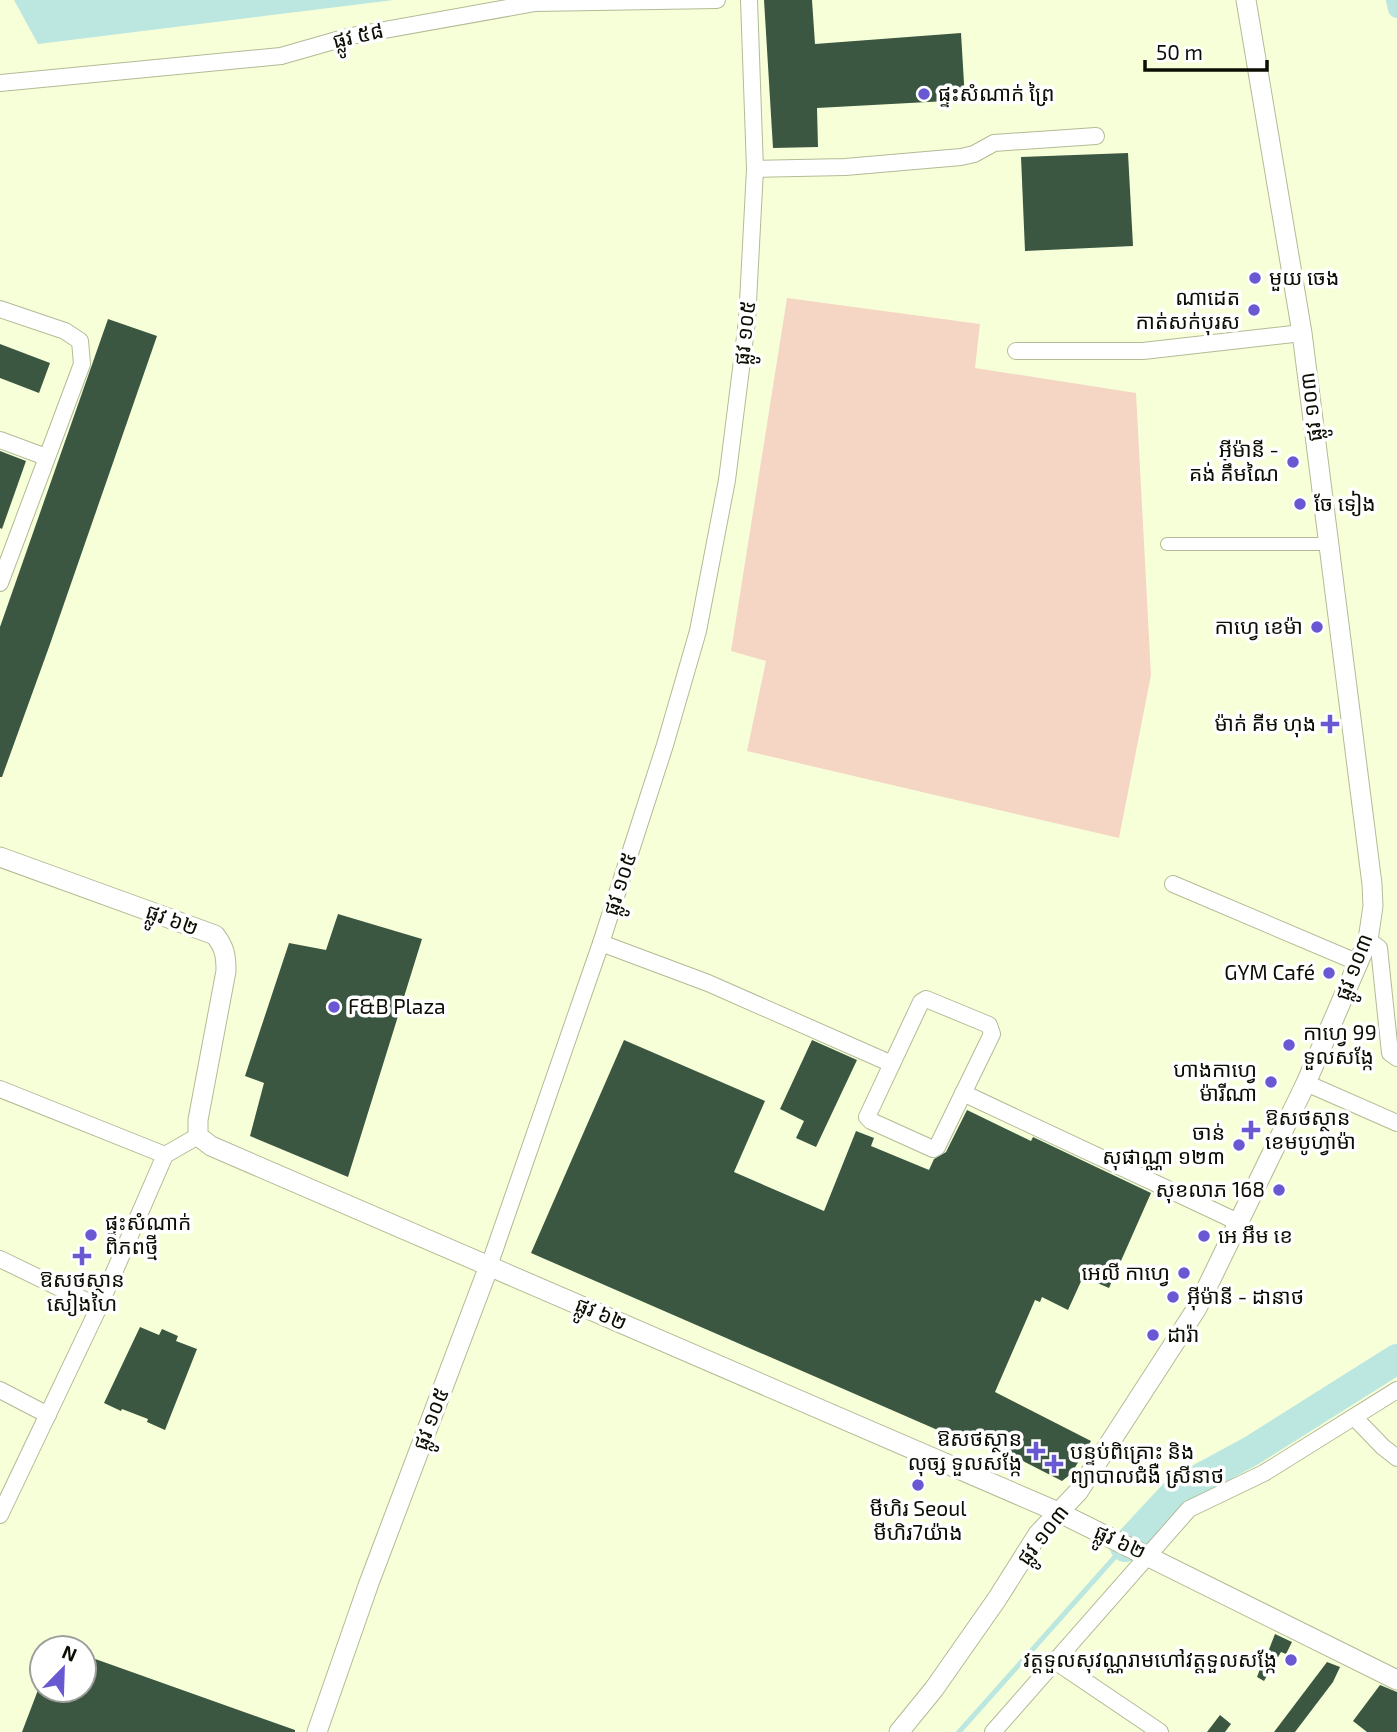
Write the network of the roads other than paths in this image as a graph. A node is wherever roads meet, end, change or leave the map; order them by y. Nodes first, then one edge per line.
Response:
1 (717, 0) edge
2 (749, 0) edge
3 (1247, 0) edge
4 (0, 83) edge
5 (1097, 136) dead end
6 (755, 169) junction
7 (0, 309) edge
8 (1302, 333) junction
9 (1016, 351) dead end
10 (0, 440) edge
11 (46, 457) junction
12 (1167, 544) dead end
13 (1327, 544) junction
14 (2, 573) edge
15 (0, 857) edge
16 (1173, 884) dead end
17 (1368, 940) junction
18 (601, 943) junction
19 (1359, 963) junction
20 (1397, 1058) edge
21 (892, 1064) junction
22 (1306, 1083) junction
23 (0, 1089) edge
24 (963, 1093) junction
25 (1397, 1123) edge
26 (198, 1136) junction
27 (165, 1155) junction
28 (1238, 1222) junction
29 (0, 1259) edge
30 (489, 1266) junction
31 (99, 1307) junction
32 (0, 1390) edge
33 (1397, 1390) edge
34 (48, 1415) junction
35 (1354, 1418) junction
36 (1397, 1458) edge
37 (6, 1488) edge
38 (1058, 1512) junction
39 (0, 1516) edge
40 (1142, 1552) junction
41 (1055, 1661) junction
42 (1397, 1680) edge
43 (317, 1732) edge
44 (899, 1732) edge
45 (993, 1732) edge
46 (1160, 1732) edge

1 - 4 street, ផ្លូវ ៥៨
2 - 6 street, ផ្លូវ ១០៥
3 - 8 street, ផ្លូវ ១០៣
5 - 6 street
6 - 18 street, ផ្លូវ ១០៥
7 - 11 street
8 - 9 street
8 - 13 street, ផ្លូវ ១០៣
10 - 11 street
11 - 14 street
12 - 13 street
13 - 17 street, ផ្លូវ ១០៣
15 - 26 street, ផ្លូវ ៦២
16 - 19 street
17 - 19 street, ផ្លូវ ១០៣
17 - 20 street
18 - 21 street
18 - 30 street, ផ្លូវ ១០៥
19 - 22 street, ផ្លូវ ១០៣
21 - 24 street
21 - 24 street
22 - 25 street
22 - 28 street, ផ្លូវ ១០៣
23 - 27 street
24 - 28 street
26 - 27 street
26 - 30 street, ផ្លូវ ៦២
27 - 31 street
28 - 38 street, ផ្លូវ ១០៣
29 - 31 street
30 - 38 street, ផ្លូវ ៦២
30 - 43 street, ផ្លូវ ១០៥
31 - 34 street
32 - 34 street
33 - 35 street
34 - 37 street
35 - 36 street
35 - 40 street
37 - 39 street
38 - 40 street, ផ្លូវ ៦២
38 - 44 street, ផ្លូវ ១០៣
40 - 41 street
40 - 42 street, ផ្លូវ ៦២
41 - 45 street
41 - 46 street

